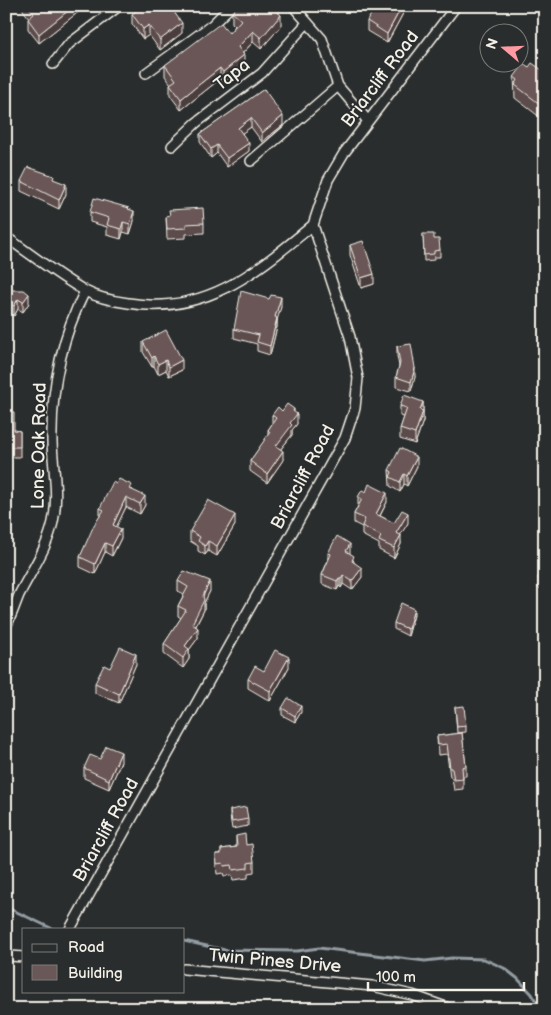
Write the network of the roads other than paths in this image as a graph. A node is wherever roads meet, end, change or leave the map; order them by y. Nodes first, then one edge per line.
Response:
1 (119, 6) edge
2 (231, 6) edge
3 (294, 6) edge
4 (456, 6) edge
5 (307, 23) junction
6 (52, 64) dead end
7 (146, 73) dead end
8 (338, 86) junction
9 (368, 121) junction
10 (172, 146) dead end
11 (251, 161) dead end
12 (313, 225) junction
13 (6, 237) edge
14 (85, 291) junction
15 (6, 627) edge
16 (71, 928) edge
17 (7, 955) edge
18 (22, 957) edge
19 (185, 969) edge
20 (451, 1009) edge

1 - 6 street
2 - 7 street
3 - 5 street
4 - 9 street, Briarcliff Road
5 - 8 street
5 - 10 street, Tapa
8 - 9 street
8 - 11 street
9 - 12 street, Briarcliff Road
12 - 14 street
12 - 16 street, Briarcliff Road
13 - 14 street
14 - 15 street, Lone Oak Road
17 - 18 street
19 - 20 street, Twin Pines Drive

